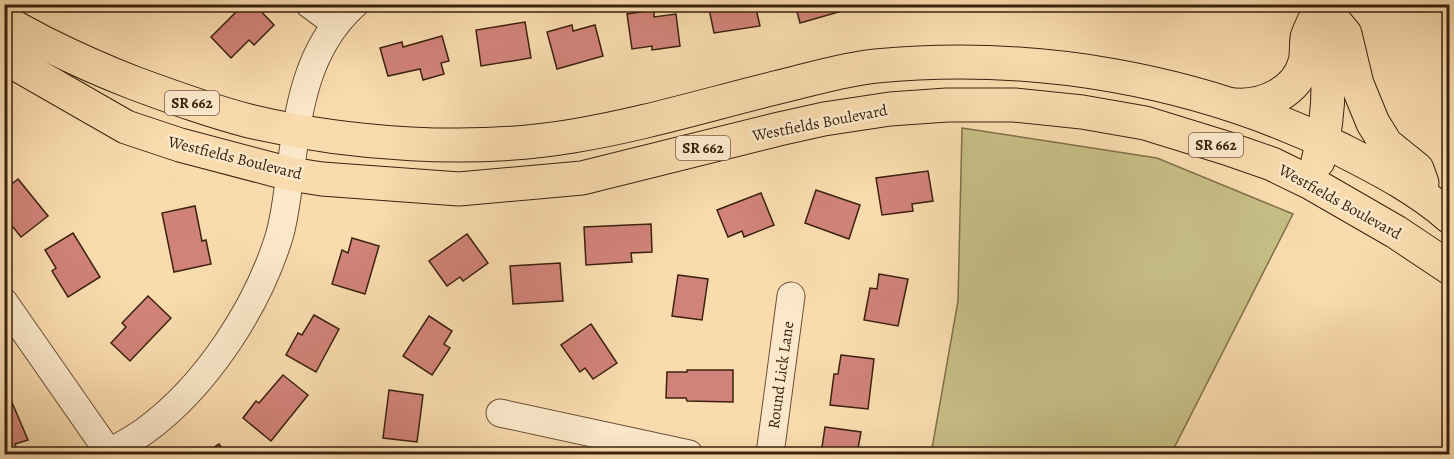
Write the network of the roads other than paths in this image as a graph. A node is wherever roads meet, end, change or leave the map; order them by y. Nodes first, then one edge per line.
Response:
1 (309, 4) edge
2 (355, 4) edge
3 (1321, 5) edge
4 (4, 21) edge
5 (336, 24) junction
6 (4, 57) edge
7 (1232, 105) junction
8 (297, 130) junction
9 (1324, 141) junction
10 (290, 174) junction
11 (1311, 183) junction
12 (1439, 208) edge
13 (1449, 268) edge
14 (791, 296) dead end
15 (4, 302) edge
16 (500, 413) dead end
17 (109, 454) edge
18 (688, 454) edge
19 (770, 454) edge

1 - 5 street
2 - 5 street
3 - 7 main road
3 - 9 main road
3 - 12 main road
4 - 8 main road, SR 662
5 - 8 street
6 - 10 main road, Westfields Boulevard / SR 662
7 - 8 main road, SR 662
7 - 9 main road, SR 662
8 - 10 street
9 - 11 main road
9 - 12 main road, SR 662
10 - 11 main road, Westfields Boulevard / SR 662
10 - 17 street
11 - 13 main road, Westfields Boulevard / SR 662
14 - 19 street, Round Lick Lane
15 - 17 street
16 - 18 street

